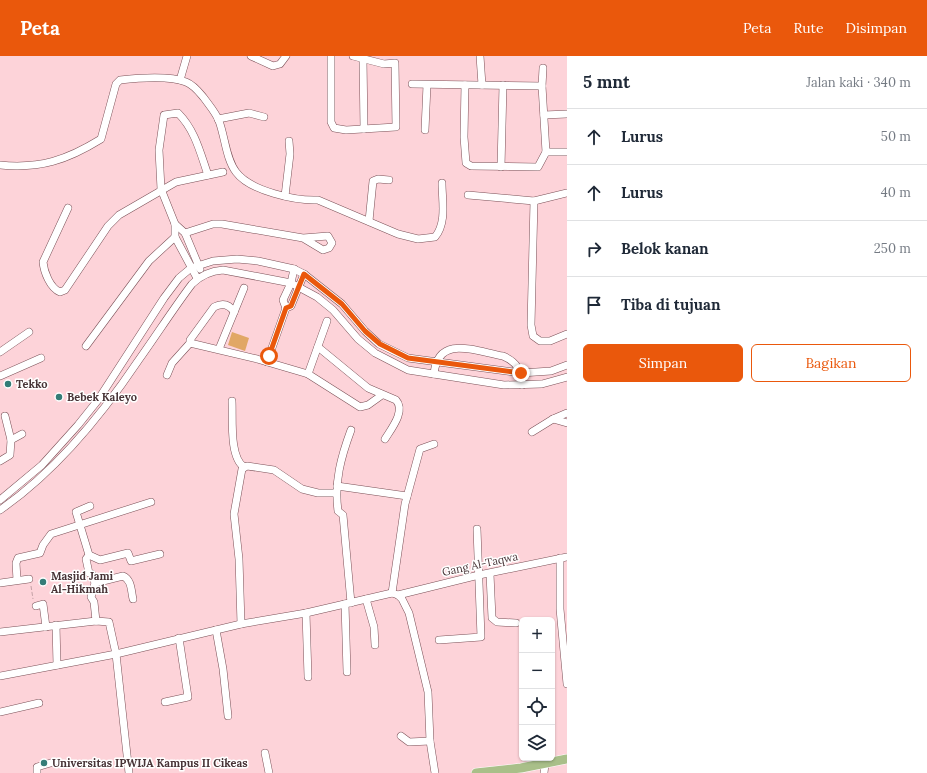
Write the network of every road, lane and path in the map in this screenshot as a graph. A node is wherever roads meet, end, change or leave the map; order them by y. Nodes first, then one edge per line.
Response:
1 (187, 56) edge
2 (251, 56) edge
3 (286, 56) edge
4 (331, 56) edge
5 (353, 56) edge
6 (480, 56) edge
7 (363, 59) junction
8 (543, 68) dead end
9 (180, 80) junction
10 (412, 84) dead end
11 (427, 85) junction
12 (464, 85) junction
13 (482, 85) junction
14 (503, 86) junction
15 (542, 86) junction
16 (567, 114) edge
17 (544, 115) junction
18 (264, 117) dead end
19 (218, 119) junction
20 (364, 129) junction
21 (425, 130) dead end
22 (289, 141) dead end
23 (546, 152) junction
24 (567, 152) edge
25 (0, 165) edge
26 (501, 167) junction
27 (223, 172) dead end
28 (208, 175) junction
29 (389, 180) dead end
30 (442, 183) dead end
31 (161, 189) junction
32 (567, 193) edge
33 (468, 195) dead end
34 (285, 196) junction
35 (534, 201) junction
36 (68, 208) dead end
37 (369, 221) junction
38 (175, 224) junction
39 (185, 233) junction
40 (176, 237) junction
41 (303, 238) dead end
42 (194, 267) junction
43 (294, 269) junction
44 (304, 274) junction
45 (200, 276) junction
46 (291, 282) junction
47 (300, 286) junction
48 (244, 288) dead end
49 (286, 308) junction
50 (234, 312) junction
51 (327, 321) dead end
52 (29, 332) dead end
53 (567, 334) edge
54 (190, 344) junction
55 (86, 346) dead end
56 (318, 347) junction
57 (219, 349) junction
58 (0, 352) edge
59 (42, 358) dead end
60 (267, 362) junction
61 (435, 362) junction
62 (567, 365) edge
63 (521, 373) junction
64 (308, 374) junction
65 (434, 374) junction
66 (167, 375) dead end
67 (0, 376) edge
68 (567, 377) edge
69 (522, 385) junction
70 (382, 395) junction
71 (232, 401) dead end
72 (567, 413) edge
73 (5, 416) dead end
74 (553, 419) junction
75 (567, 423) edge
76 (351, 430) dead end
77 (532, 432) dead end
78 (22, 434) dead end
79 (385, 439) dead end
80 (11, 440) junction
81 (434, 444) dead end
82 (55, 457) junction
83 (0, 460) edge
84 (244, 467) junction
85 (337, 490) junction
86 (407, 496) junction
87 (0, 500) edge
88 (151, 502) dead end
89 (90, 506) dead end
90 (0, 510) edge
91 (81, 524) junction
92 (477, 529) dead end
93 (160, 554) dead end
94 (88, 555) junction
95 (563, 558) edge
96 (490, 574) junction
97 (479, 575) junction
98 (29, 579) joint
99 (17, 580) junction
100 (95, 582) junction
101 (0, 583) edge
102 (395, 594) junction
103 (366, 599) junction
104 (133, 600) dead end
105 (348, 603) junction
106 (36, 606) joint
107 (306, 613) junction
108 (96, 621) junction
109 (516, 623) dead end
110 (241, 624) junction
111 (56, 625) junction
112 (46, 627) junction
113 (216, 630) junction
114 (0, 632) edge
115 (179, 638) junction
116 (439, 640) dead end
117 (375, 645) dead end
118 (116, 654) junction
119 (565, 655) edge
120 (57, 665) junction
121 (347, 672) dead end
122 (0, 676) edge
123 (308, 676) dead end
124 (567, 684) edge
125 (165, 702) dead end
126 (39, 703) dead end
127 (0, 712) edge
128 (228, 716) dead end
129 (402, 736) dead end
130 (430, 741) junction
131 (265, 753) dead end
132 (567, 759) edge
133 (54, 762) dead end
134 (545, 769) edge
135 (490, 772) edge
136 (37, 773) edge
137 (129, 773) edge
138 (269, 773) edge
139 (435, 773) edge
140 (476, 773) edge

1 - 9 street
2 - 3 street
4 - 20 street
5 - 7 street
6 - 13 street
7 - 20 street
7 - 20 street
8 - 15 street
9 - 19 street
9 - 25 street
10 - 11 street
11 - 12 street
11 - 21 street
12 - 13 street
12 - 26 street
13 - 14 street
14 - 15 street
14 - 26 street
15 - 17 street
16 - 17 street
17 - 23 street
18 - 19 street
19 - 34 street
22 - 34 street
23 - 24 street
23 - 26 street
27 - 28 street
28 - 31 street
28 - 31 street
29 - 37 street
30 - 37 street
31 - 36 street
31 - 38 street
32 - 35 street
33 - 35 street
34 - 37 street
35 - 53 street
38 - 39 street
38 - 40 street
39 - 41 street
39 - 42 street
40 - 42 street
40 - 55 street
42 - 43 street
42 - 45 street
42 - 82 street
43 - 44 street
43 - 46 street
44 - 47 street
44 - 61 street
45 - 46 street
45 - 82 street
46 - 47 street
46 - 49 street
47 - 49 street
47 - 65 street
48 - 50 street
49 - 60 street
50 - 54 street
50 - 57 street
51 - 56 street
52 - 58 street
54 - 57 street
54 - 66 street
56 - 64 street
56 - 70 street
57 - 60 street
59 - 67 street
60 - 64 street
61 - 63 street
61 - 63 street
61 - 65 street
62 - 63 street
63 - 69 street
64 - 70 street
65 - 69 street
68 - 69 street
70 - 79 street
71 - 84 street
72 - 74 street
73 - 80 street
74 - 75 street
74 - 77 street
76 - 85 street
78 - 80 street
80 - 83 street
81 - 86 street
82 - 87 street
82 - 90 street
84 - 85 street
84 - 110 street
85 - 86 street
85 - 105 street
86 - 102 street
88 - 91 street
89 - 91 street
91 - 94 street
91 - 99 street
92 - 97 street
93 - 94 street
94 - 100 street
95 - 96 street, Gang Al-Taqwa
95 - 119 street
96 - 97 street, Gang Al-Taqwa
96 - 109 street
97 - 102 street, Gang Al-Taqwa
97 - 116 street
98 - 99 street
98 - 106 path
99 - 101 street
100 - 104 street
100 - 108 street
102 - 103 street, Gang Al-Taqwa
102 - 130 street
103 - 105 street, Gang Al-Taqwa
103 - 117 street
105 - 107 street, Gang Al-Taqwa
105 - 121 street
106 - 112 street
107 - 110 street, Gang Al-Taqwa
107 - 123 street
108 - 111 street
108 - 118 street
110 - 113 street, Gang Al-Taqwa
111 - 112 street
111 - 120 street
112 - 114 street
113 - 115 street, Gang Al-Taqwa
113 - 128 street
115 - 118 street, Gang Al-Taqwa
115 - 125 street
118 - 120 street, Gang Al-Taqwa
118 - 137 street
119 - 124 street
120 - 122 street, Gang Al-Taqwa
126 - 127 street
129 - 130 street
130 - 139 street
131 - 138 street
132 - 134 main road
133 - 136 street
134 - 135 main road
135 - 140 main road

